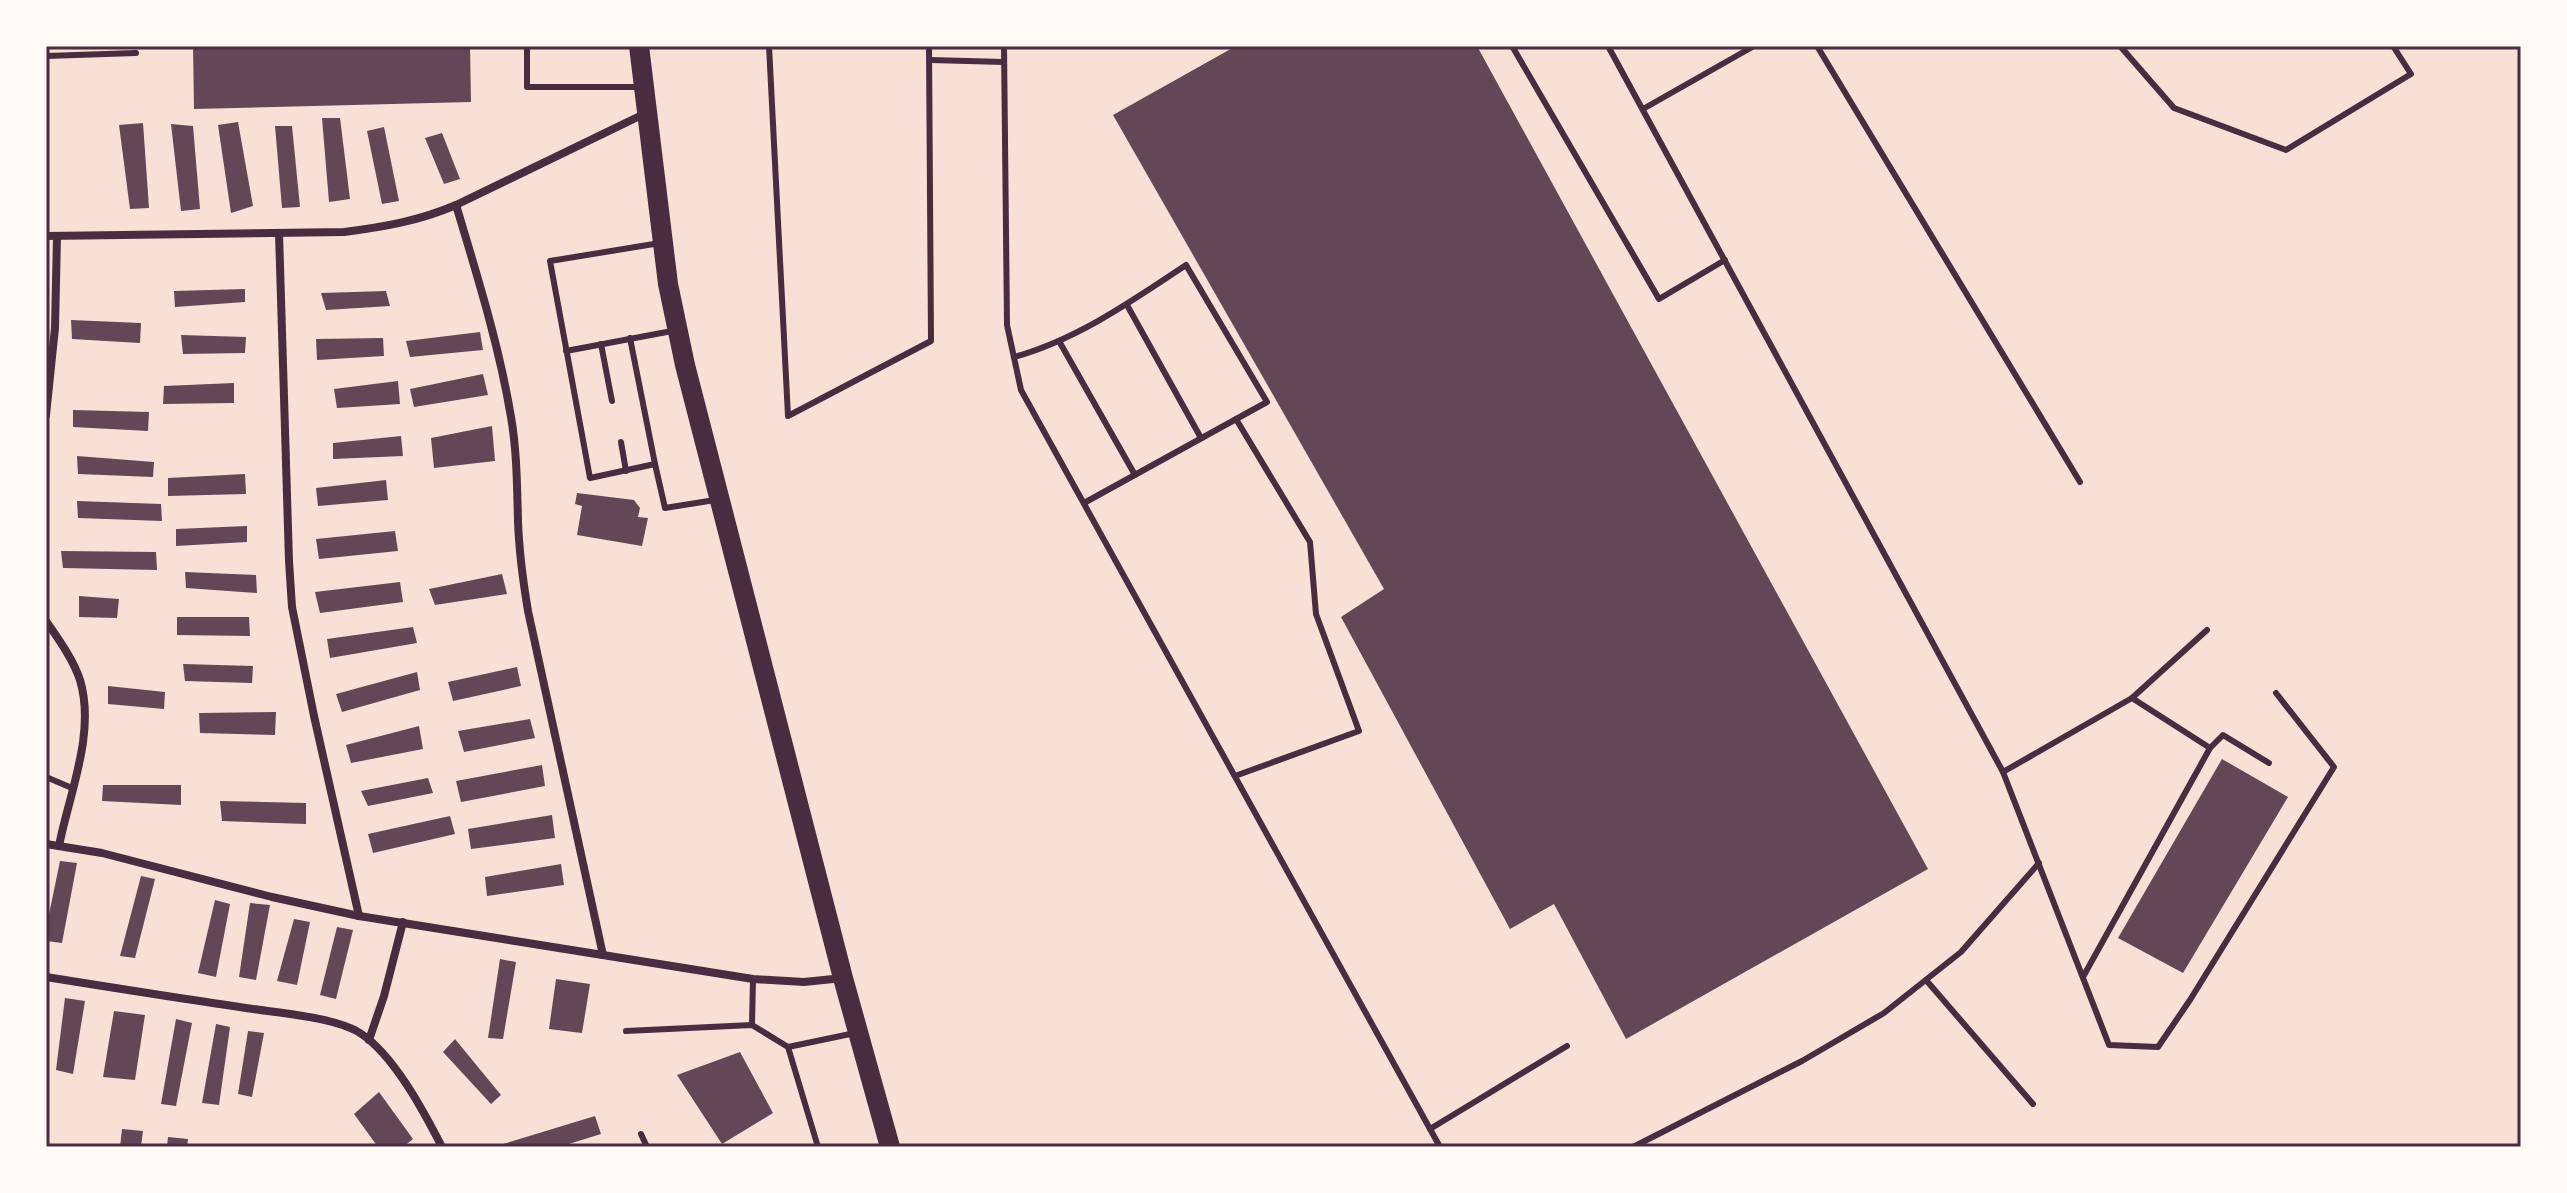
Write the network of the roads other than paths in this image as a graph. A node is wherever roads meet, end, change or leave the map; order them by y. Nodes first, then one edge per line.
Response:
1 (527, 46) edge
2 (639, 46) edge
3 (769, 46) edge
4 (929, 46) edge
5 (1004, 46) edge
6 (1512, 46) edge
7 (1608, 46) edge
8 (1754, 46) edge
9 (1817, 46) edge
10 (2120, 46) edge
11 (2393, 46) edge
12 (136, 53) dead end
13 (46, 56) edge
14 (930, 60) junction
15 (1004, 62) junction
16 (644, 87) junction
17 (1643, 109) junction
18 (646, 113) junction
19 (456, 205) junction
20 (279, 233) junction
21 (46, 236) edge
22 (57, 236) junction
23 (662, 242) junction
24 (1725, 260) junction
25 (1127, 305) junction
26 (678, 330) junction
27 (630, 338) junction
28 (1059, 341) junction
29 (601, 344) junction
30 (566, 351) junction
31 (1014, 357) junction
32 (612, 401) dead end
33 (46, 415) edge
34 (1236, 419) junction
35 (1201, 438) junction
36 (621, 442) dead end
37 (655, 464) junction
38 (626, 471) junction
39 (1135, 475) junction
40 (2080, 482) dead end
41 (719, 499) junction
42 (1084, 503) junction
43 (46, 621) edge
44 (2207, 630) dead end
45 (2276, 693) dead end
46 (2132, 698) junction
47 (2210, 748) junction
48 (2269, 763) dead end
49 (2003, 772) junction
50 (1235, 776) junction
51 (46, 777) edge
52 (72, 788) junction
53 (46, 844) edge
54 (59, 846) junction
55 (2039, 863) junction
56 (359, 916) junction
57 (403, 922) junction
58 (603, 955) junction
59 (46, 977) edge
60 (2083, 977) junction
61 (843, 978) junction
62 (753, 979) junction
63 (1926, 980) junction
64 (752, 1025) junction
65 (626, 1031) dead end
66 (858, 1032) junction
67 (369, 1040) junction
68 (1567, 1046) dead end
69 (788, 1047) junction
70 (2033, 1104) dead end
71 (1430, 1129) junction
72 (641, 1134) dead end
73 (442, 1147) edge
74 (647, 1147) edge
75 (818, 1147) edge
76 (890, 1147) edge
77 (1440, 1147) edge
78 (1633, 1147) edge

1 - 16 lane
2 - 16 main road
3 - 14 lane
4 - 14 lane
5 - 15 lane
6 - 24 lane
7 - 17 lane
8 - 17 lane
9 - 40 lane
10 - 11 lane
12 - 13 lane
14 - 15 lane
15 - 31 lane
16 - 18 main road
17 - 24 lane
18 - 19 street
18 - 23 main road
19 - 20 street
19 - 58 street
20 - 22 street
20 - 56 street
21 - 22 street
22 - 33 street
23 - 26 main road
23 - 30 lane
24 - 49 lane
25 - 28 lane
25 - 34 lane
25 - 35 lane
26 - 27 lane
26 - 41 main road
27 - 29 lane
27 - 37 lane
28 - 31 lane
28 - 39 lane
29 - 30 lane
29 - 32 lane
30 - 38 lane
31 - 42 lane
34 - 35 lane
34 - 50 lane
35 - 39 lane
36 - 38 lane
37 - 38 lane
37 - 41 lane
39 - 42 lane
41 - 61 main road
42 - 50 lane
43 - 52 street
44 - 46 lane
45 - 60 lane
46 - 47 lane
46 - 49 lane
47 - 48 lane
47 - 60 lane
49 - 55 lane
50 - 71 lane
51 - 52 lane
52 - 54 street
53 - 54 street
54 - 56 street
55 - 60 lane
55 - 63 lane
56 - 57 street
57 - 58 street
57 - 67 street
58 - 62 street
59 - 67 street
61 - 62 street
61 - 66 main road
62 - 64 lane
63 - 70 lane
63 - 78 lane
64 - 65 lane
64 - 69 lane
66 - 69 lane
66 - 76 main road
67 - 73 street
68 - 71 lane
69 - 75 lane
71 - 77 lane
72 - 74 lane

